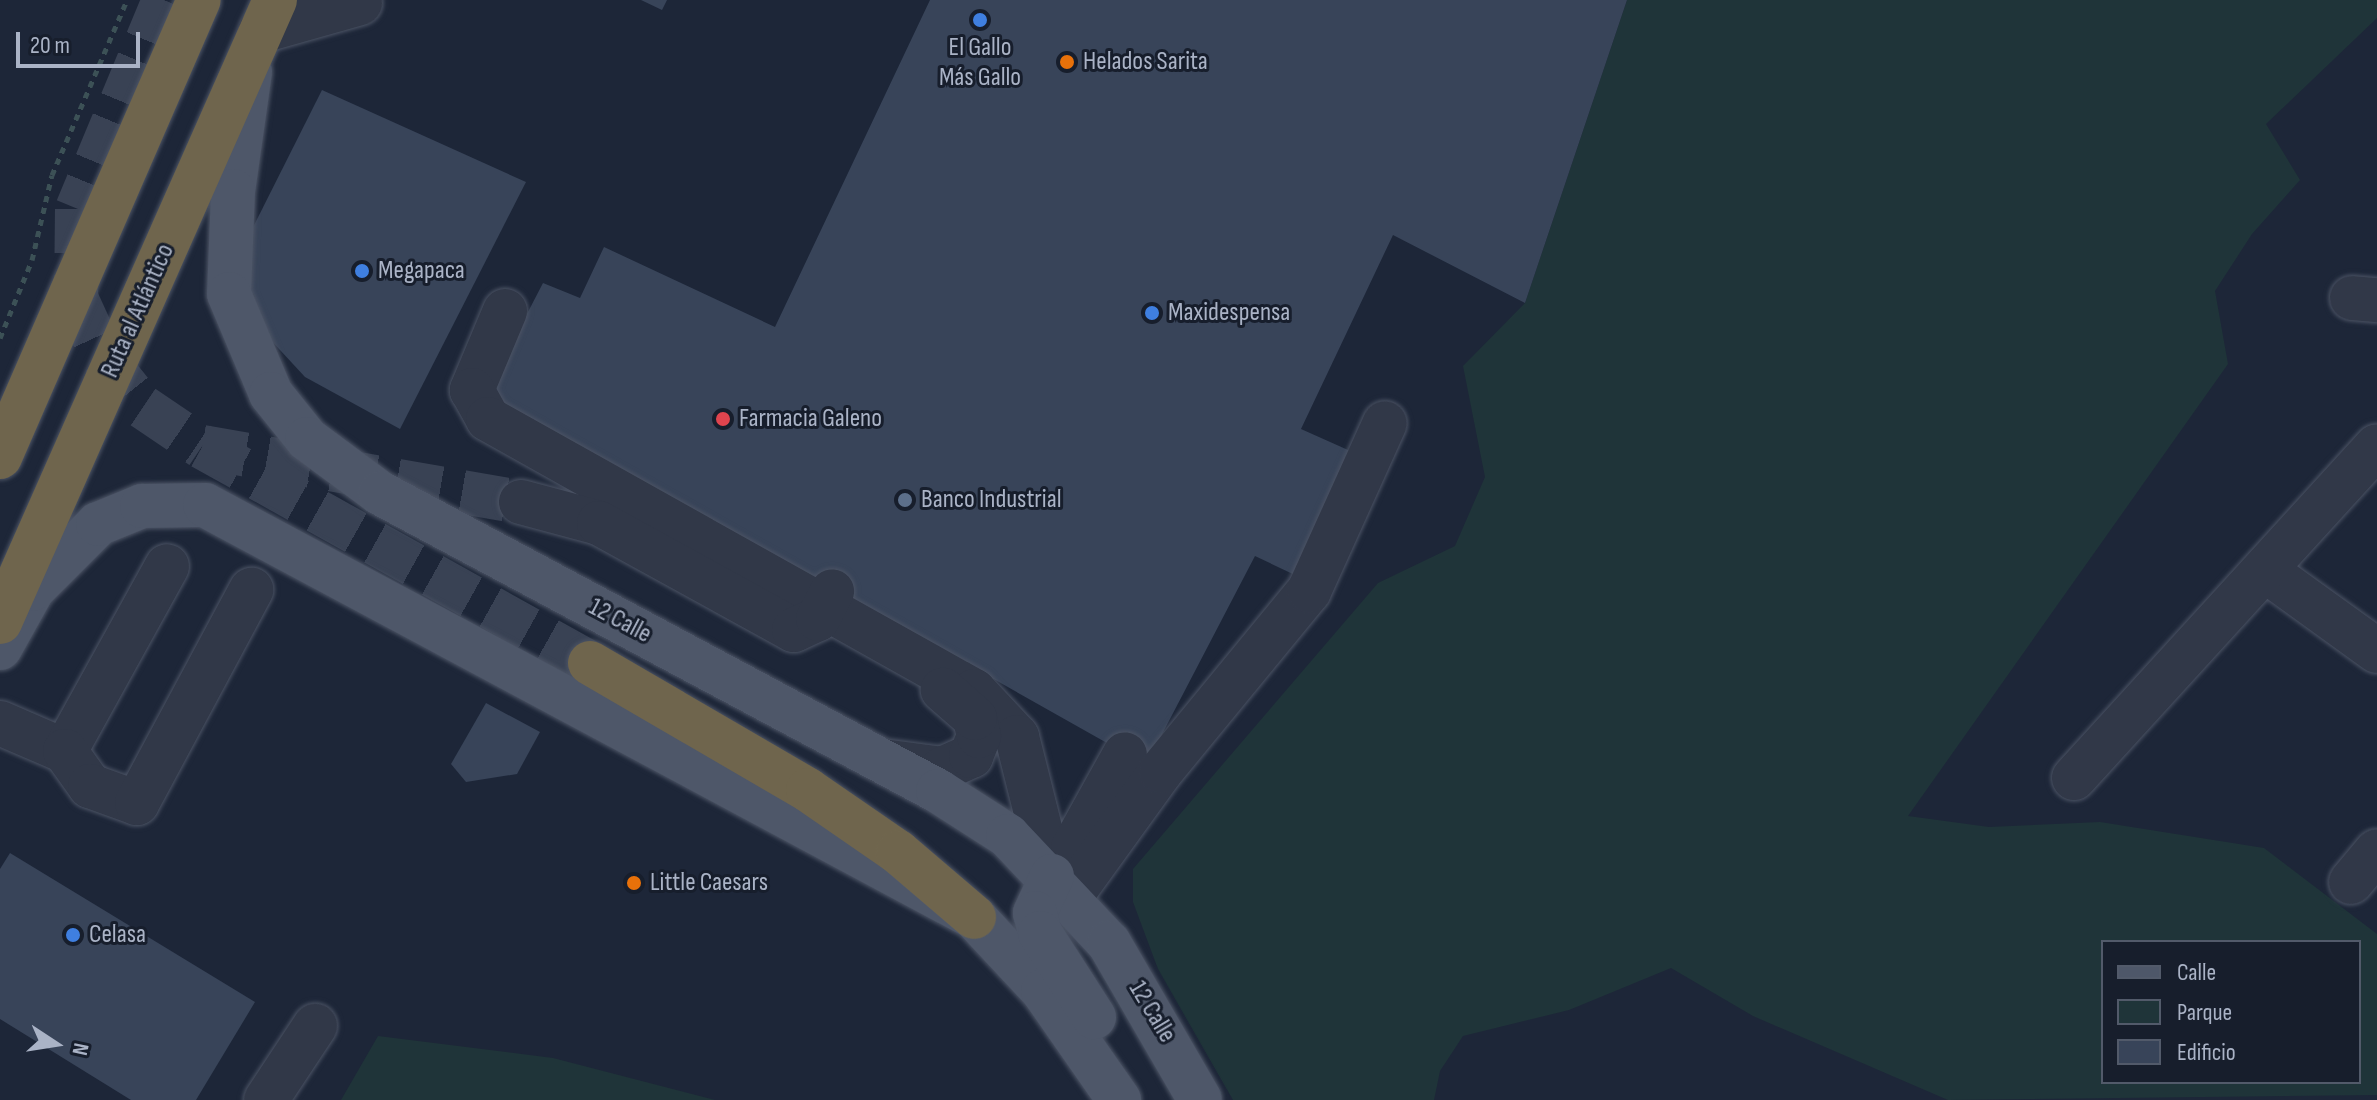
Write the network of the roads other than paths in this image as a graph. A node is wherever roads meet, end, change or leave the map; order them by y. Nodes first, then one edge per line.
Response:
1 (199, 0) edge
2 (360, 3) dead end
3 (263, 28) edge
4 (505, 311) dead end
5 (1385, 423) dead end
6 (2377, 446) edge
7 (0, 457) edge
8 (521, 502) tunnel mouth
9 (167, 566) dead end
10 (2269, 573) junction
11 (251, 590) dead end
12 (817, 610) junction
13 (0, 622) edge
14 (0, 648) edge
15 (2377, 651) edge
16 (590, 663) tunnel mouth
17 (0, 723) edge
18 (55, 746) junction
19 (1125, 754) dead end
20 (882, 761) junction
21 (2074, 778) dead end
22 (1061, 886) junction
23 (974, 917) junction
24 (315, 1026) dead end
25 (266, 1100) edge
26 (1119, 1100) edge
27 (1125, 1100) edge
28 (1200, 1100) edge

1 - 7 highway
2 - 3 street
3 - 13 highway, Ruta al Atlántico
3 - 20 main road, 12 Calle
4 - 12 street
5 - 22 street
6 - 10 street
8 - 12 street
9 - 18 street
10 - 15 street
10 - 21 street
11 - 18 street
12 - 20 street
12 - 22 street
14 - 23 main road
16 - 23 highway
17 - 18 street
19 - 22 street
20 - 22 main road, 12 Calle
22 - 27 main road
22 - 28 main road, 12 Calle
23 - 26 main road
24 - 25 street

